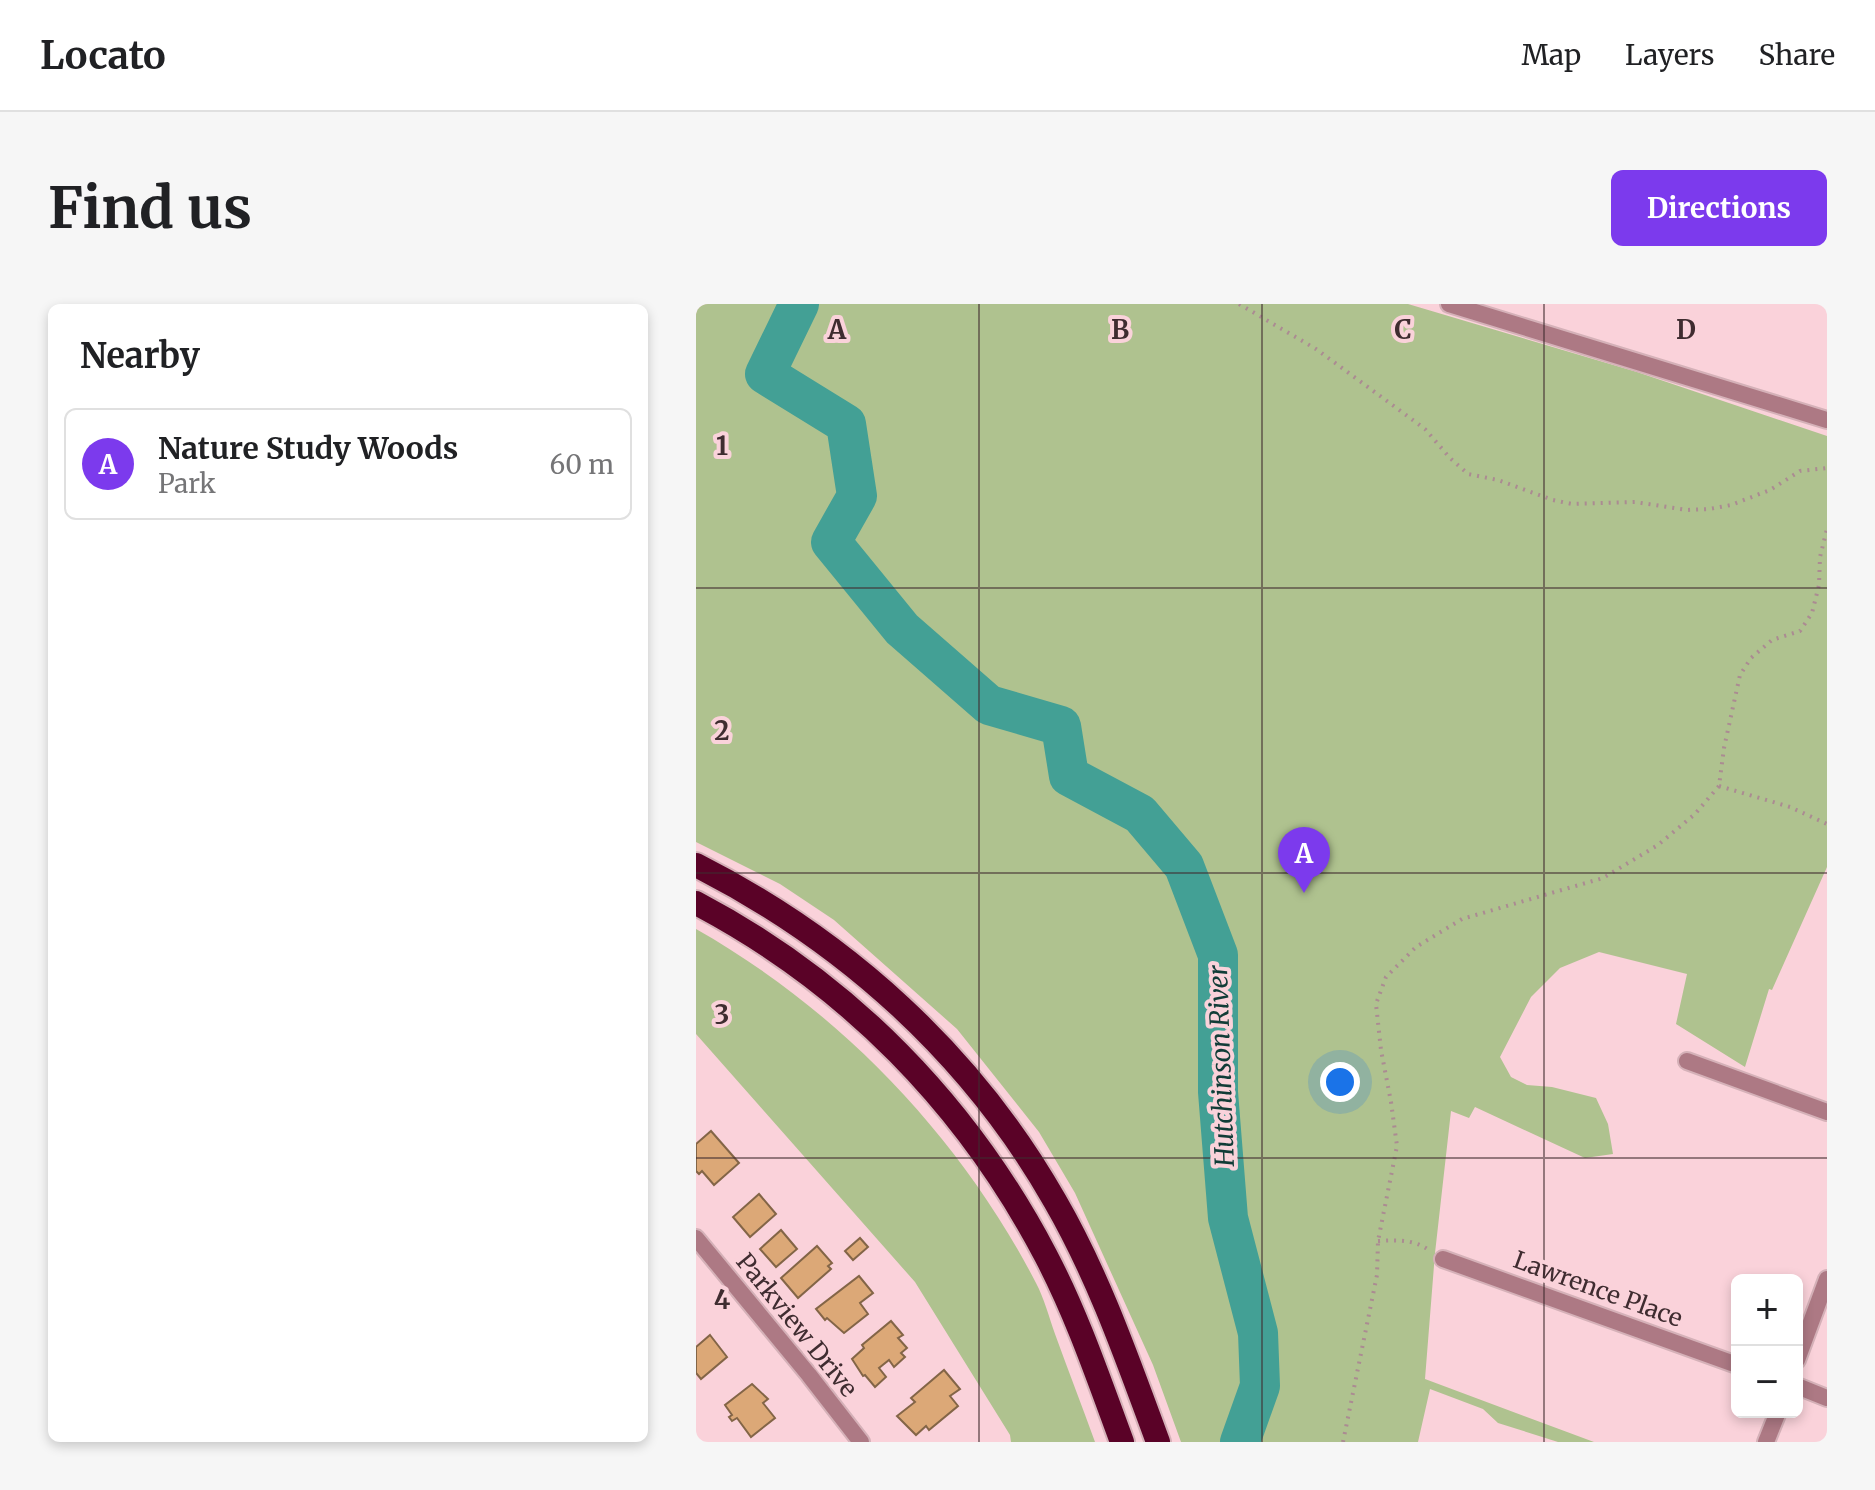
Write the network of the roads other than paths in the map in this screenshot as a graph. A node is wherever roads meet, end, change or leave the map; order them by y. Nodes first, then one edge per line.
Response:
1 (1449, 304) edge
2 (1827, 420) edge
3 (696, 865) edge
4 (696, 903) edge
5 (1687, 1061) dead end
6 (1827, 1112) edge
7 (696, 1238) edge
8 (1443, 1259) road end
9 (1827, 1279) edge
10 (1802, 1346) edge
11 (1731, 1363) edge
12 (1803, 1388) edge
13 (1827, 1398) edge
14 (1776, 1418) edge
15 (861, 1442) edge
16 (1122, 1442) edge
17 (1158, 1442) edge
18 (1766, 1442) edge

1 - 2 street
3 - 17 highway
4 - 16 highway
5 - 6 street
7 - 15 street, Parkview Drive
8 - 11 street, Lawrence Place
9 - 10 street
12 - 13 street
14 - 18 street

